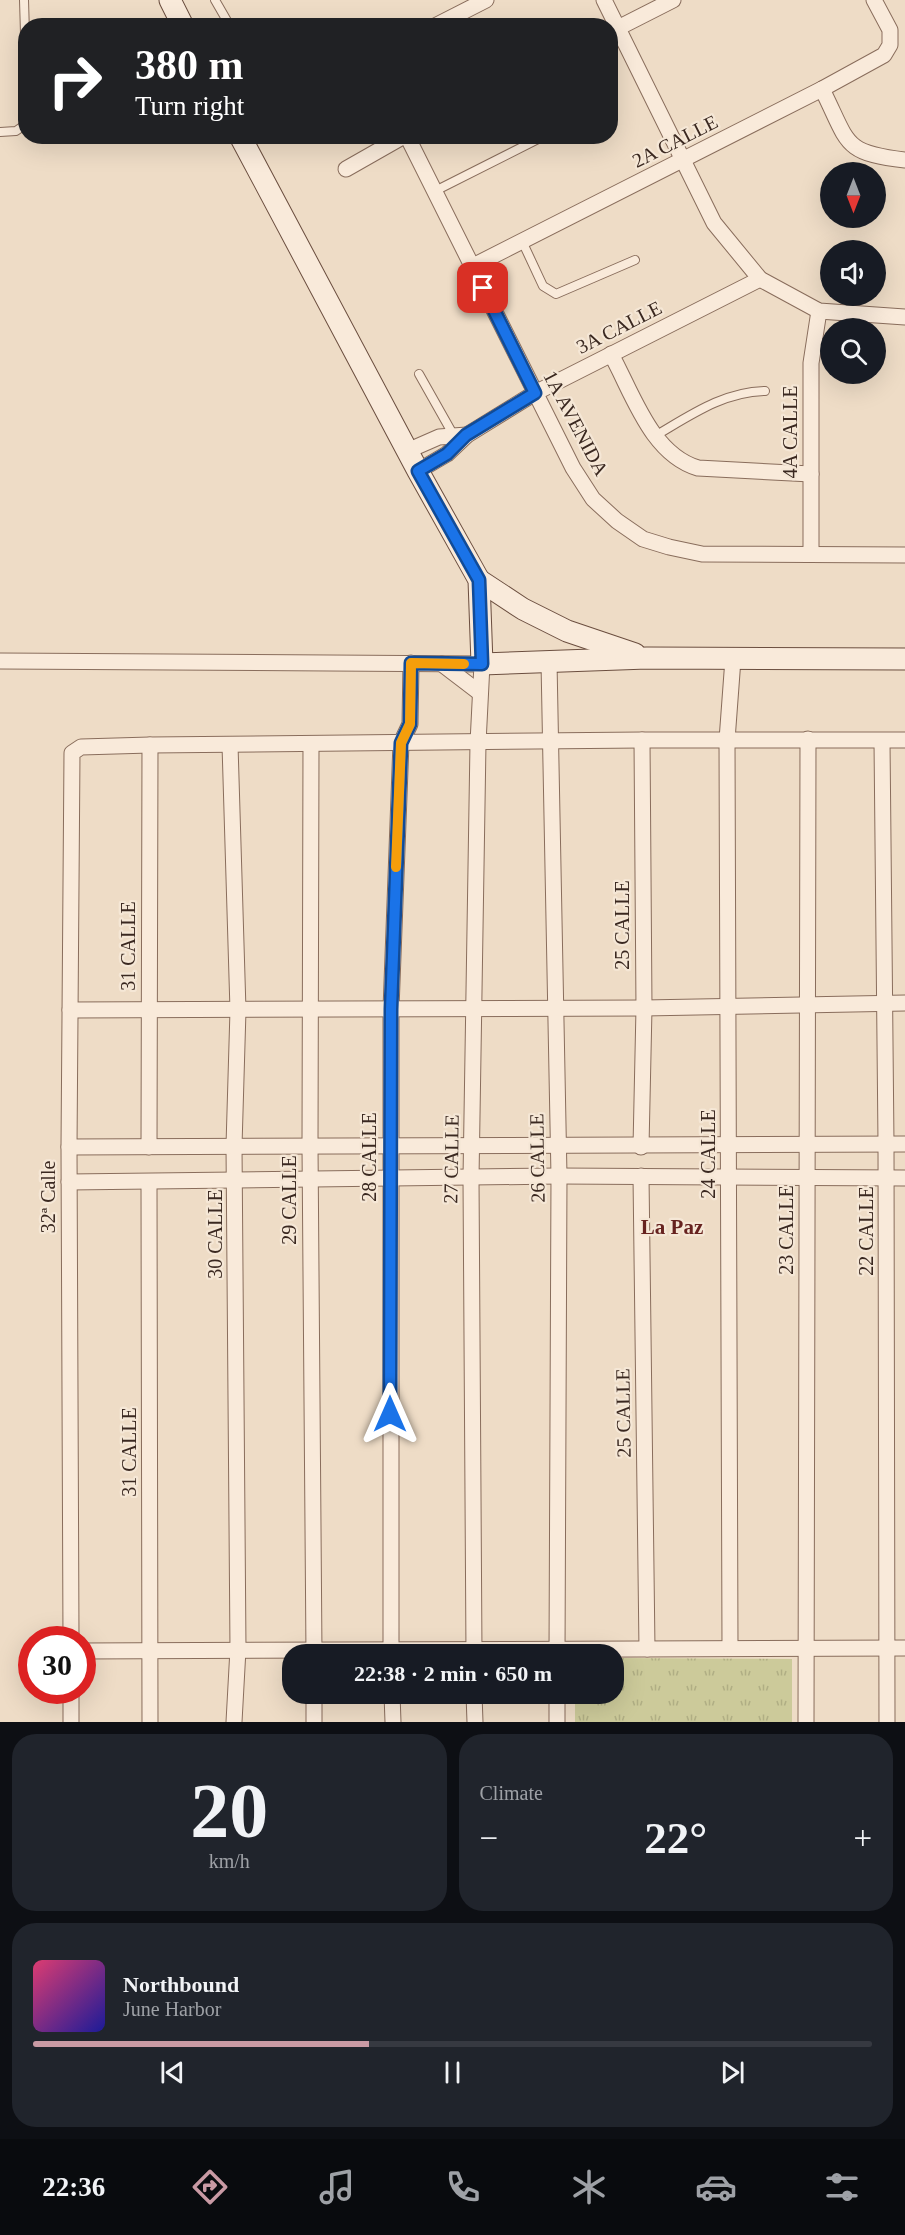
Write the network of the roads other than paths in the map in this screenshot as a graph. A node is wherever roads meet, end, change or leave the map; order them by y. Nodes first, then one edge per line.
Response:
1 (24, 0) edge
2 (170, 0) edge
3 (215, 0) edge
4 (486, 0) edge
5 (604, 0) edge
6 (673, 0) edge
7 (874, 0) edge
8 (25, 18) edge
9 (179, 18) edge
10 (225, 18) edge
11 (451, 18) edge
12 (611, 18) edge
13 (618, 28) edge
14 (618, 36) edge
15 (822, 89) junction
16 (18, 130) edge
17 (0, 132) edge
18 (244, 144) edge
19 (391, 144) edge
20 (409, 144) edge
21 (528, 144) edge
22 (684, 160) junction
23 (905, 160) edge
24 (346, 169) dead end
25 (435, 191) junction
26 (522, 242) junction
27 (636, 260) dead end
28 (473, 266) junction
29 (760, 279) junction
30 (819, 311) junction
31 (905, 317) edge
32 (611, 354) junction
33 (419, 374) dead end
34 (765, 391) dead end
35 (535, 393) junction
36 (460, 435) junction
37 (655, 436) junction
38 (407, 451) junction
39 (418, 471) junction
40 (811, 474) junction
41 (811, 554) junction
42 (905, 555) edge
43 (479, 580) junction
44 (647, 658) junction
45 (905, 658) edge
46 (733, 659) junction
47 (0, 662) edge
48 (549, 662) junction
49 (411, 663) junction
50 (442, 663) junction
51 (482, 664) junction
52 (480, 693) junction
53 (808, 739) junction
54 (642, 740) junction
55 (727, 740) junction
56 (905, 740) edge
57 (882, 741) junction
58 (552, 742) junction
59 (401, 743) junction
60 (478, 743) junction
61 (150, 745) junction
62 (230, 745) junction
63 (311, 745) junction
64 (808, 1003) junction
65 (884, 1003) junction
66 (905, 1003) edge
67 (729, 1006) junction
68 (309, 1008) junction
69 (475, 1008) junction
70 (556, 1008) junction
71 (644, 1008) junction
72 (148, 1009) junction
73 (391, 1009) junction
74 (70, 1010) junction
75 (238, 1010) junction
76 (886, 1143) junction
77 (806, 1144) junction
78 (905, 1144) edge
79 (234, 1146) junction
80 (310, 1146) junction
81 (390, 1146) junction
82 (472, 1146) junction
83 (149, 1147) junction
84 (559, 1147) junction
85 (641, 1147) junction
86 (729, 1147) junction
87 (69, 1148) junction
88 (559, 1176) junction
89 (641, 1176) junction
90 (471, 1178) junction
91 (729, 1178) junction
92 (807, 1178) junction
93 (905, 1178) edge
94 (390, 1179) junction
95 (886, 1179) junction
96 (310, 1180) junction
97 (236, 1181) junction
98 (69, 1182) junction
99 (150, 1182) junction
100 (71, 1626) edge
101 (314, 1644) edge
102 (391, 1644) edge
103 (473, 1644) edge
104 (557, 1644) edge
105 (730, 1648) junction
106 (807, 1648) junction
107 (888, 1648) junction
108 (905, 1648) edge
109 (238, 1649) junction
110 (647, 1649) junction
111 (624, 1650) edge
112 (96, 1651) edge
113 (150, 1651) junction
114 (282, 1651) edge
115 (71, 1704) edge
116 (314, 1704) edge
117 (392, 1704) edge
118 (474, 1704) edge
119 (557, 1704) edge
120 (71, 1722) edge
121 (150, 1722) edge
122 (234, 1722) edge
123 (314, 1722) edge
124 (393, 1722) edge
125 (475, 1722) edge
126 (557, 1722) edge
127 (806, 1722) edge
128 (887, 1722) edge

1 - 8 lane
2 - 9 street
3 - 10 lane
4 - 11 street
5 - 12 street
6 - 13 street
7 - 15 street, 2A CALLE
14 - 22 street
15 - 22 street, 2A CALLE
15 - 23 street
16 - 17 lane
18 - 38 street
19 - 24 street
20 - 25 street, 1A AVENIDA
21 - 25 lane
22 - 26 street, 2A CALLE
22 - 29 street
25 - 28 street, 1A AVENIDA
26 - 27 lane
26 - 28 street, 2A CALLE
28 - 35 street, 1A AVENIDA
29 - 30 street
29 - 32 street, 3A CALLE
30 - 31 street
30 - 40 street, 4A CALLE
32 - 35 street, 3A CALLE
32 - 37 street
33 - 36 lane
34 - 37 lane
35 - 36 street, 3A CALLE
35 - 41 street, 1A AVENIDA
36 - 38 street, 3A CALLE
36 - 39 street, 3A CALLE
37 - 40 street
38 - 39 street
39 - 43 street
40 - 41 street, 4A CALLE
41 - 42 street, 1A AVENIDA
43 - 44 street
43 - 51 street
44 - 46 street
44 - 48 street
45 - 46 street
46 - 55 street, 24 CALLE
47 - 49 street
48 - 51 street
48 - 58 street, 26 CALLE
49 - 50 street
49 - 59 street, 28 CALLE
50 - 51 street
50 - 52 street
51 - 52 street, 27 CALLE
52 - 60 street, 27 CALLE
53 - 55 street
53 - 57 street
53 - 64 street, 23 CALLE
54 - 55 street
54 - 58 street
54 - 71 street, 25 CALLE
55 - 67 street, 24 CALLE
56 - 57 street
57 - 65 street, 22 CALLE
58 - 60 street
58 - 70 street, 26 CALLE
59 - 60 street
59 - 63 street
59 - 73 street, 28 CALLE
60 - 69 street, 27 CALLE
61 - 62 street
61 - 72 street, 31 CALLE
61 - 74 street, 32ª Calle
62 - 63 street
62 - 75 street, 30 CALLE
63 - 68 street, 29 CALLE
64 - 65 street
64 - 67 street
64 - 77 street, 23 CALLE
65 - 66 street
65 - 76 street, 22 CALLE
67 - 71 street
67 - 86 street, 24 CALLE
68 - 73 street
68 - 75 street
68 - 80 street, 29 CALLE
69 - 70 street
69 - 73 street
69 - 82 street, 27 CALLE
70 - 71 street
70 - 84 street, 26 CALLE
71 - 85 street, 25 CALLE
72 - 74 street
72 - 75 street
72 - 83 street, 31 CALLE
73 - 81 street, 28 CALLE
74 - 87 street, 32ª Calle
75 - 79 street, 30 CALLE
76 - 77 street
76 - 78 street
76 - 95 street, 22 CALLE
77 - 86 street
77 - 92 street, 23 CALLE
79 - 80 street
79 - 83 street
79 - 97 street, 30 CALLE
80 - 81 street
80 - 96 street, 29 CALLE
81 - 82 street
81 - 94 street, 28 CALLE
82 - 84 street
82 - 90 street, 27 CALLE
83 - 87 street
84 - 85 street
84 - 88 street, 26 CALLE
85 - 86 street
86 - 91 street, 24 CALLE
87 - 98 street, 32ª Calle
88 - 89 street
88 - 90 street
88 - 104 street, 26 CALLE
89 - 91 street
89 - 110 street, 25 CALLE
90 - 94 street
90 - 103 street, 27 CALLE
91 - 92 street
91 - 105 street, 24 CALLE
92 - 95 street
92 - 106 street, 23 CALLE
93 - 95 street
94 - 96 street
94 - 102 street, 28 CALLE
95 - 107 street, 22 CALLE
96 - 97 street
96 - 101 street, 29 CALLE
97 - 99 street
97 - 109 street, 30 CALLE
98 - 99 street
98 - 100 street, 32ª Calle
99 - 113 street, 31 CALLE
105 - 106 street
105 - 110 street
106 - 107 street
106 - 127 street, 23 CALLE
107 - 108 street
107 - 128 street, 22 CALLE
109 - 113 street
109 - 114 street
109 - 122 street, 30 CALLE
110 - 111 street
112 - 113 street
113 - 121 street, 31 CALLE
115 - 120 street
116 - 123 street
117 - 124 street
118 - 125 street
119 - 126 street

